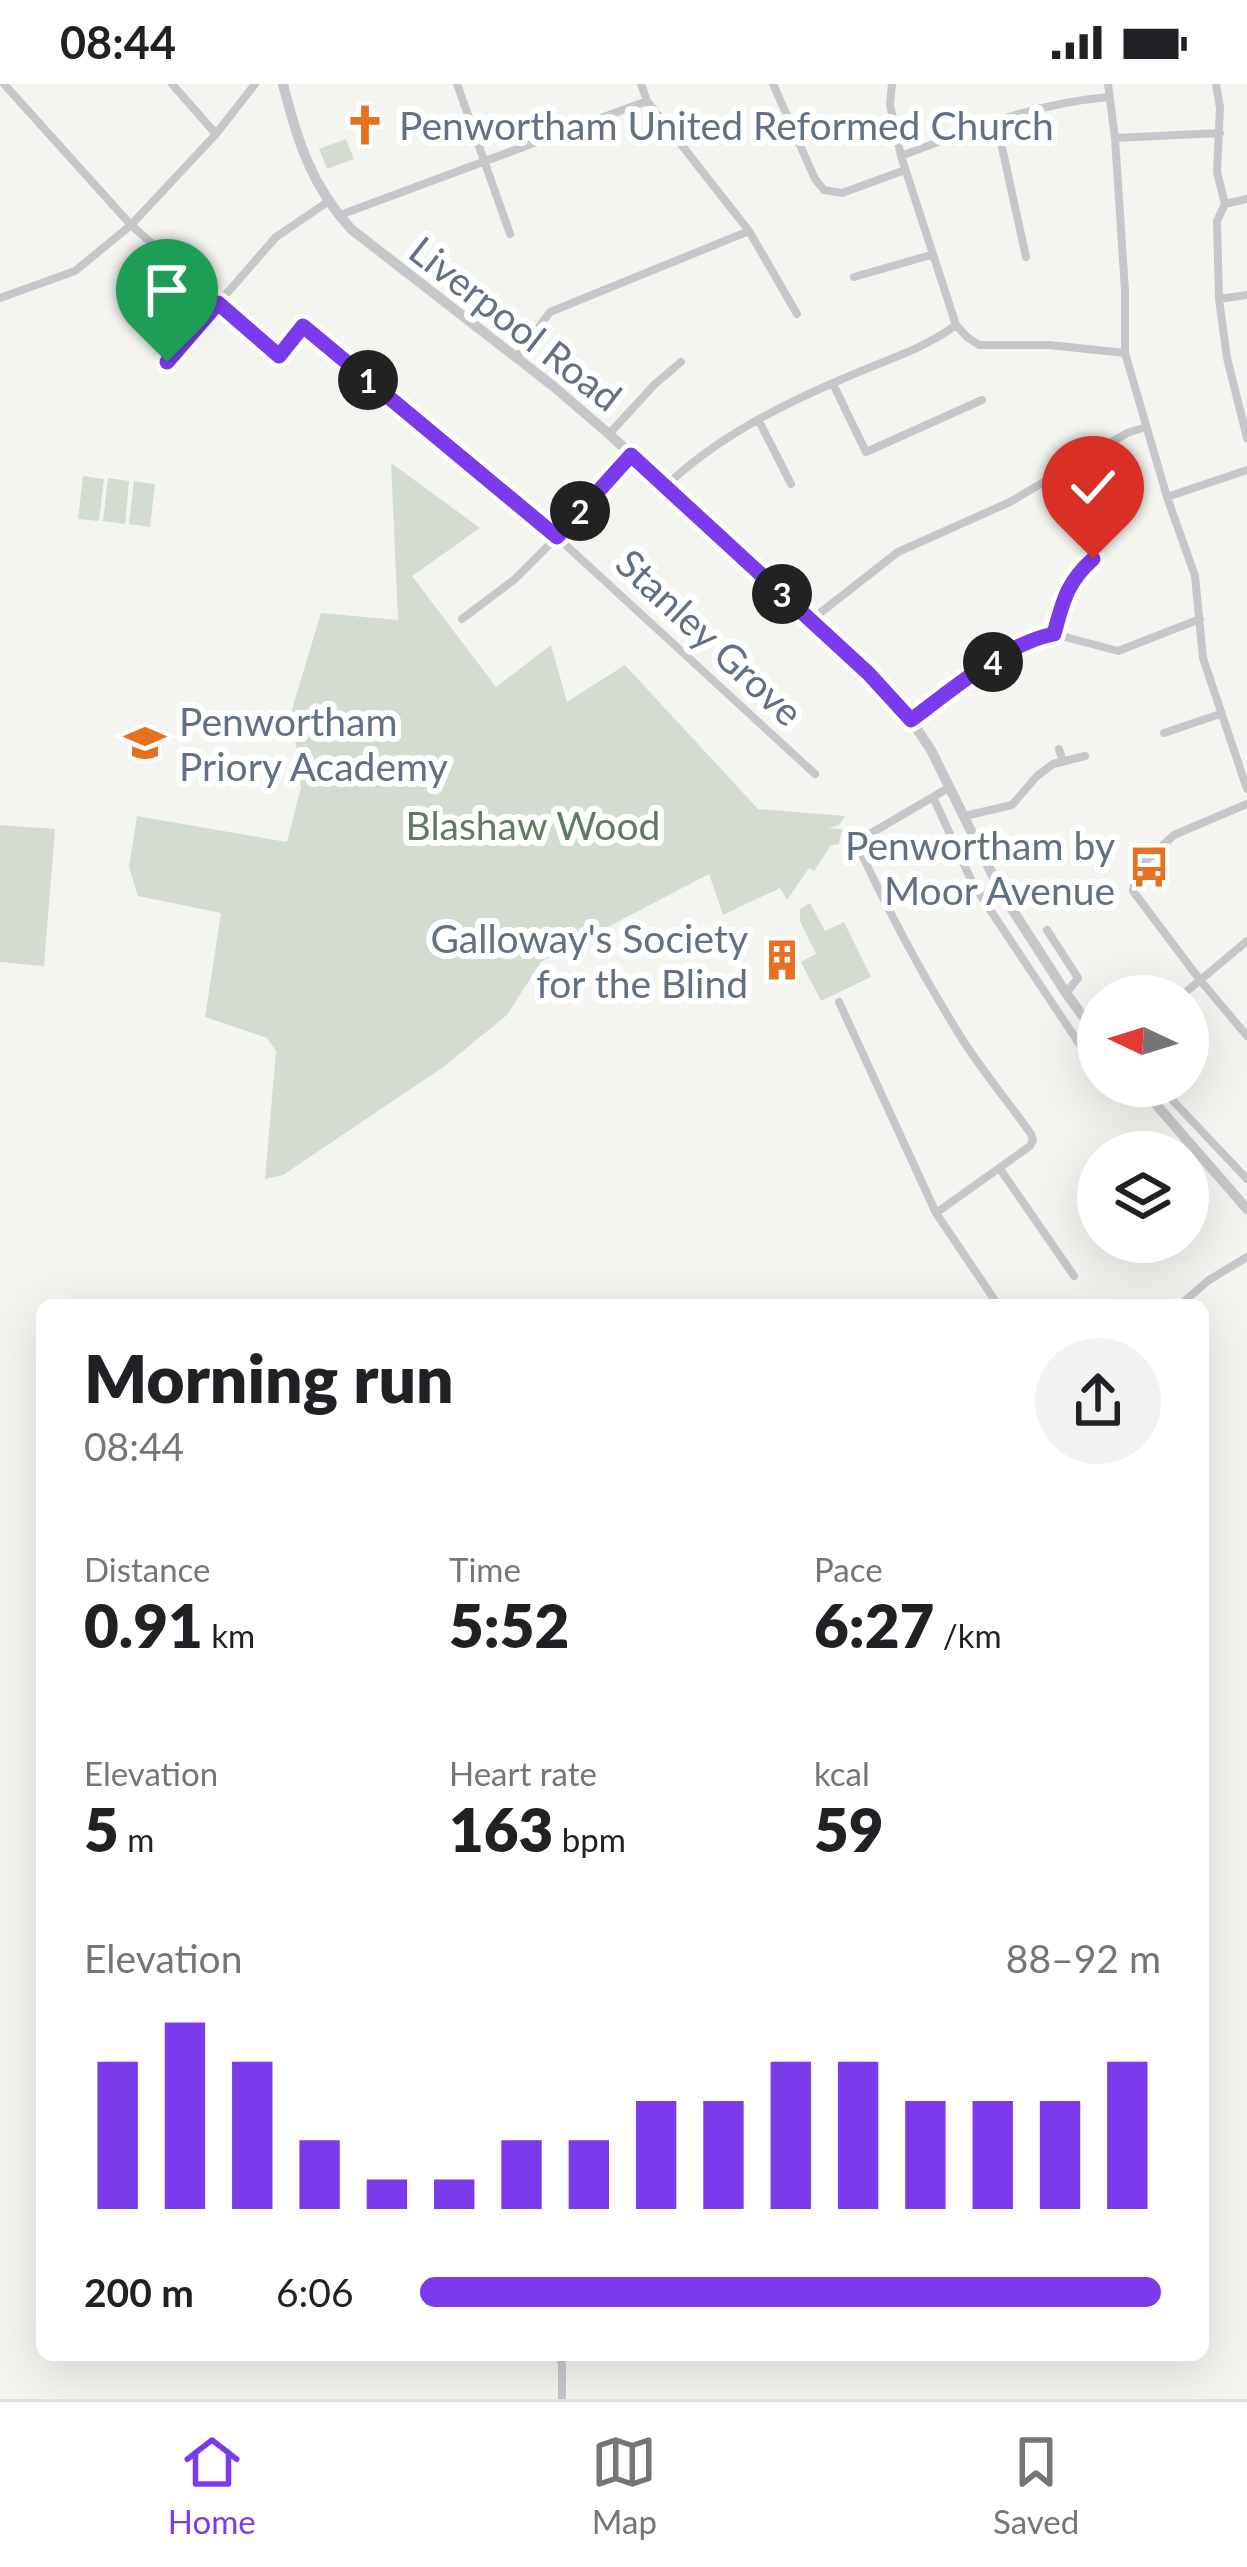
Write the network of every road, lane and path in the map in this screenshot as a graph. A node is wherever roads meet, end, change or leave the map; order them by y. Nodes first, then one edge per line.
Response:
1 (4, 84) edge
2 (172, 84) edge
3 (256, 84) edge
4 (283, 84) edge
5 (457, 84) edge
6 (641, 84) edge
7 (773, 84) edge
8 (892, 84) edge
9 (1108, 84) edge
10 (1216, 84) edge
11 (1109, 97) junction
12 (647, 101) junction
13 (996, 120) junction
14 (215, 134) junction
15 (1220, 134) junction
16 (1115, 138) junction
17 (901, 156) junction
18 (484, 160) junction
19 (905, 170) junction
20 (1247, 200) edge
21 (329, 201) junction
22 (1225, 203) junction
23 (338, 216) junction
24 (131, 225) junction
25 (749, 231) junction
26 (510, 234) dead end
27 (931, 255) junction
28 (1026, 257) dead end
29 (854, 277) dead end
30 (2, 294) edge
31 (1247, 295) edge
32 (1219, 299) junction
33 (218, 303) junction
34 (797, 314) dead end
35 (956, 325) junction
36 (1125, 353) junction
37 (516, 358) junction
38 (167, 362) dead end
39 (681, 362) dead end
40 (832, 383) junction
41 (982, 400) dead end
42 (1243, 408) edge
43 (759, 421) junction
44 (1146, 427) junction
45 (609, 434) junction
46 (1247, 438) edge
47 (631, 455) junction
48 (1247, 470) edge
49 (791, 484) dead end
50 (665, 487) junction
51 (1168, 497) junction
52 (557, 537) junction
53 (1093, 559) dead end
54 (461, 619) dead end
55 (1200, 619) junction
56 (811, 620) junction
57 (1054, 634) junction
58 (1220, 714) junction
59 (911, 720) junction
60 (1164, 733) dead end
61 (1059, 749) dead end
62 (1085, 756) dead end
63 (1063, 762) junction
64 (814, 775) dead end
65 (950, 787) junction
66 (1247, 789) edge
67 (933, 796) junction
68 (1247, 804) edge
69 (965, 817) junction
70 (1047, 930) dead end
71 (1247, 941) edge
72 (1196, 975) edge
73 (1206, 975) edge
74 (1209, 991) edge
75 (1066, 993) junction
76 (839, 1002) dead end
77 (1077, 1008) edge
78 (1247, 1036) edge
79 (1077, 1040) edge
80 (1165, 1107) edge
81 (1170, 1107) edge
82 (999, 1169) junction
83 (1247, 1179) edge
84 (1247, 1208) edge
85 (935, 1214) junction
86 (1247, 1257) edge
87 (1074, 1276) dead end
88 (994, 1299) edge
89 (1187, 1299) edge
90 (561, 2361) edge
91 (562, 2399) edge

1 - 24 street, Stanley Grove
2 - 14 street
3 - 14 street
4 - 21 street, Liverpool Road
5 - 18 street
6 - 12 street
7 - 19 street
8 - 17 street
9 - 11 street
10 - 15 street
11 - 13 street
11 - 16 street
12 - 18 street
12 - 25 street
13 - 17 street
13 - 28 street
14 - 24 street
15 - 16 street
15 - 22 street
16 - 36 street
17 - 19 street
18 - 23 street
18 - 26 street
19 - 27 street
20 - 22 street
21 - 23 street, Liverpool Road
21 - 33 street
22 - 32 street
23 - 37 street, Liverpool Road
24 - 30 street
24 - 33 street, Stanley Grove
25 - 34 street
25 - 37 street
27 - 29 street
27 - 35 street
31 - 32 street
32 - 42 street
33 - 38 street
33 - 52 street, Stanley Grove
35 - 36 street
35 - 40 street
36 - 44 street
37 - 45 street, Liverpool Road
39 - 45 street
40 - 41 street
40 - 43 street
42 - 46 street
43 - 49 street
43 - 50 street
44 - 51 street
44 - 56 street
45 - 47 street, Liverpool Road
47 - 50 street, Liverpool Road
47 - 52 street
48 - 51 street
50 - 56 street, Liverpool Road
51 - 55 street
52 - 54 street
52 - 64 street, Stanley Grove
53 - 57 street
55 - 57 street
55 - 58 street
56 - 59 street, Liverpool Road
57 - 59 street
58 - 60 street
58 - 66 street
59 - 65 street, Liverpool Road
61 - 63 street
62 - 63 street
63 - 69 street
65 - 67 street
65 - 69 street, Liverpool Road
67 - 79 street
67 - 82 street
68 - 72 street
69 - 75 street, Liverpool Road
70 - 75 street
71 - 73 street
74 - 78 street
75 - 77 street, Liverpool Road
76 - 85 street
80 - 84 street
81 - 83 street
82 - 85 street
82 - 87 street
85 - 88 street
86 - 89 street
90 - 91 street

